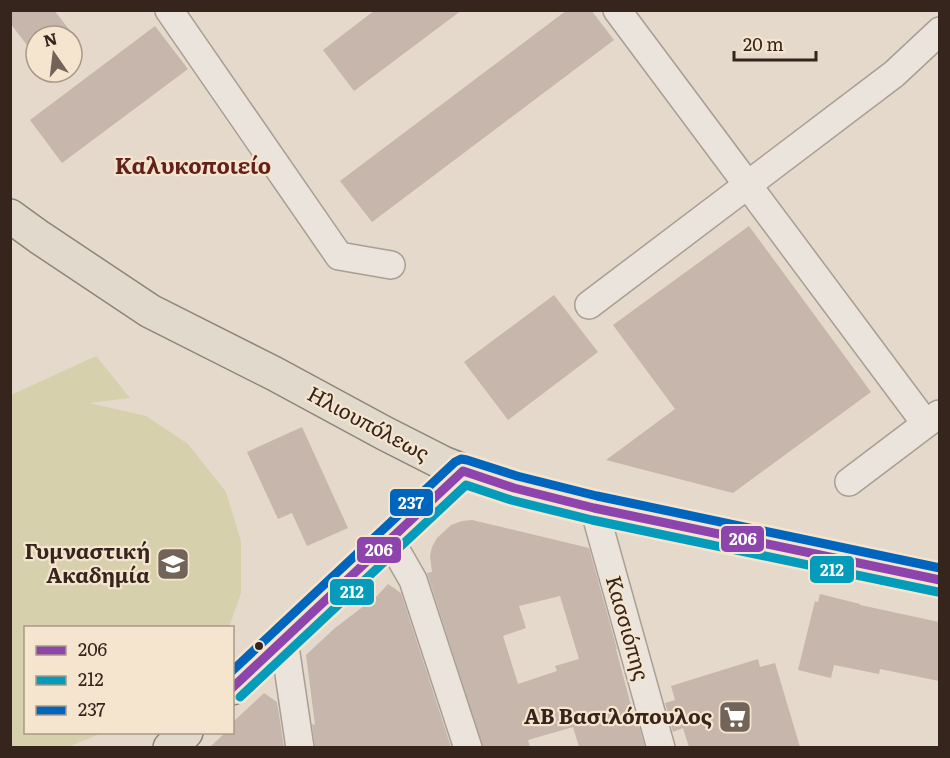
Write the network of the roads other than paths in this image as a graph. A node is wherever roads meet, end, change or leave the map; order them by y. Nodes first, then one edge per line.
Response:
1 (169, 10) edge
2 (617, 10) edge
3 (939, 31) edge
4 (748, 185) junction
5 (10, 216) edge
6 (391, 265) dead end
7 (590, 305) dead end
8 (933, 418) edge
9 (464, 471) junction
10 (849, 482) dead end
11 (594, 508) junction
12 (390, 540) junction
13 (939, 580) edge
14 (284, 640) junction
15 (234, 686) edge
16 (184, 734) edge
17 (170, 747) edge
18 (300, 747) edge
19 (468, 747) edge
20 (661, 747) edge

1 - 6 street
2 - 4 street
3 - 4 street
4 - 7 street
4 - 8 street
5 - 9 main road, Ηλιουπόλεως
8 - 10 street
9 - 11 main road, Ηλιουπόλεως
9 - 12 main road
11 - 13 main road, Ηλιουπόλεως
11 - 20 street, Κασσιόπης
12 - 14 main road
12 - 19 street
14 - 15 main road
14 - 18 street
16 - 17 main road

